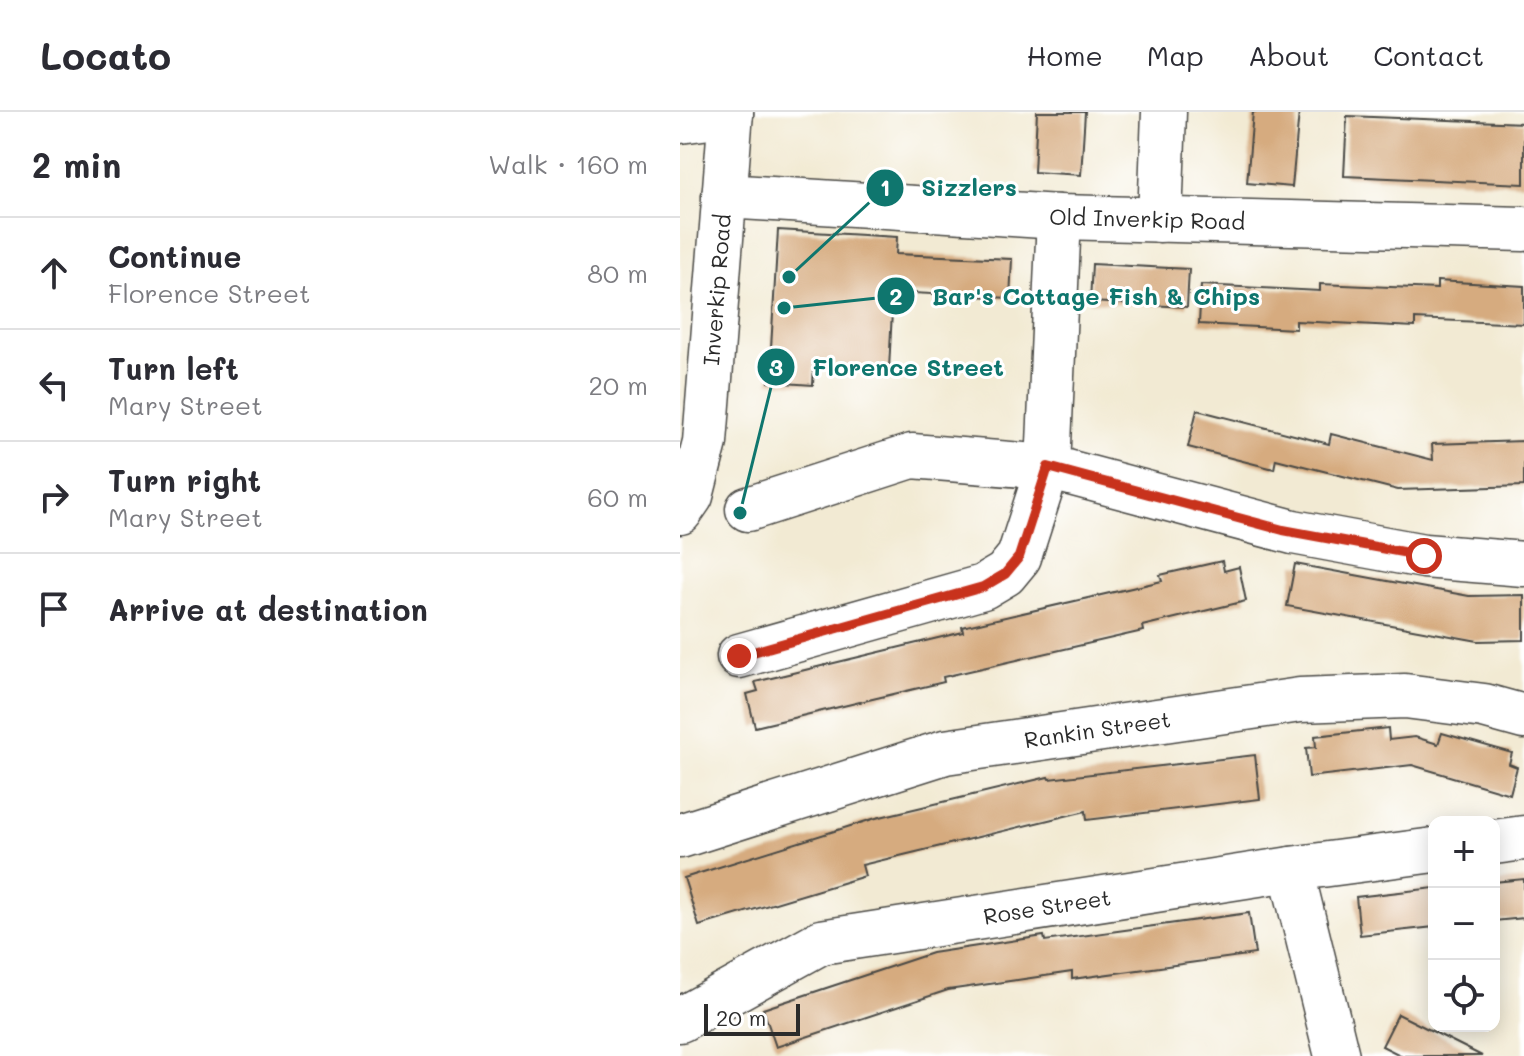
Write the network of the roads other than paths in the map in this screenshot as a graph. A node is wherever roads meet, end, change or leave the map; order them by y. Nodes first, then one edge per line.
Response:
1 (1164, 112) edge
2 (731, 113) edge
3 (680, 121) edge
4 (724, 196) junction
5 (1059, 217) junction
6 (1160, 220) junction
7 (1524, 229) edge
8 (1048, 467) junction
9 (748, 509) dead end
10 (680, 512) edge
11 (1524, 564) edge
12 (739, 656) dead end
13 (1524, 717) edge
14 (680, 836) edge
15 (1524, 838) edge
16 (1500, 841) edge
17 (1428, 851) edge
18 (1291, 869) junction
19 (680, 1020) edge
20 (1337, 1056) edge

1 - 6 main road
2 - 3 main road
2 - 4 main road, Inverkip Road
4 - 5 main road, Old Inverkip Road
4 - 10 main road, Inverkip Road
5 - 6 main road, Old Inverkip Road
5 - 8 main road
6 - 7 main road, Old Inverkip Road
8 - 9 main road
8 - 11 main road
8 - 12 main road
13 - 14 main road, Rankin Street
15 - 16 main road
17 - 18 main road, Rose Street
18 - 19 main road, Rose Street
18 - 20 main road

